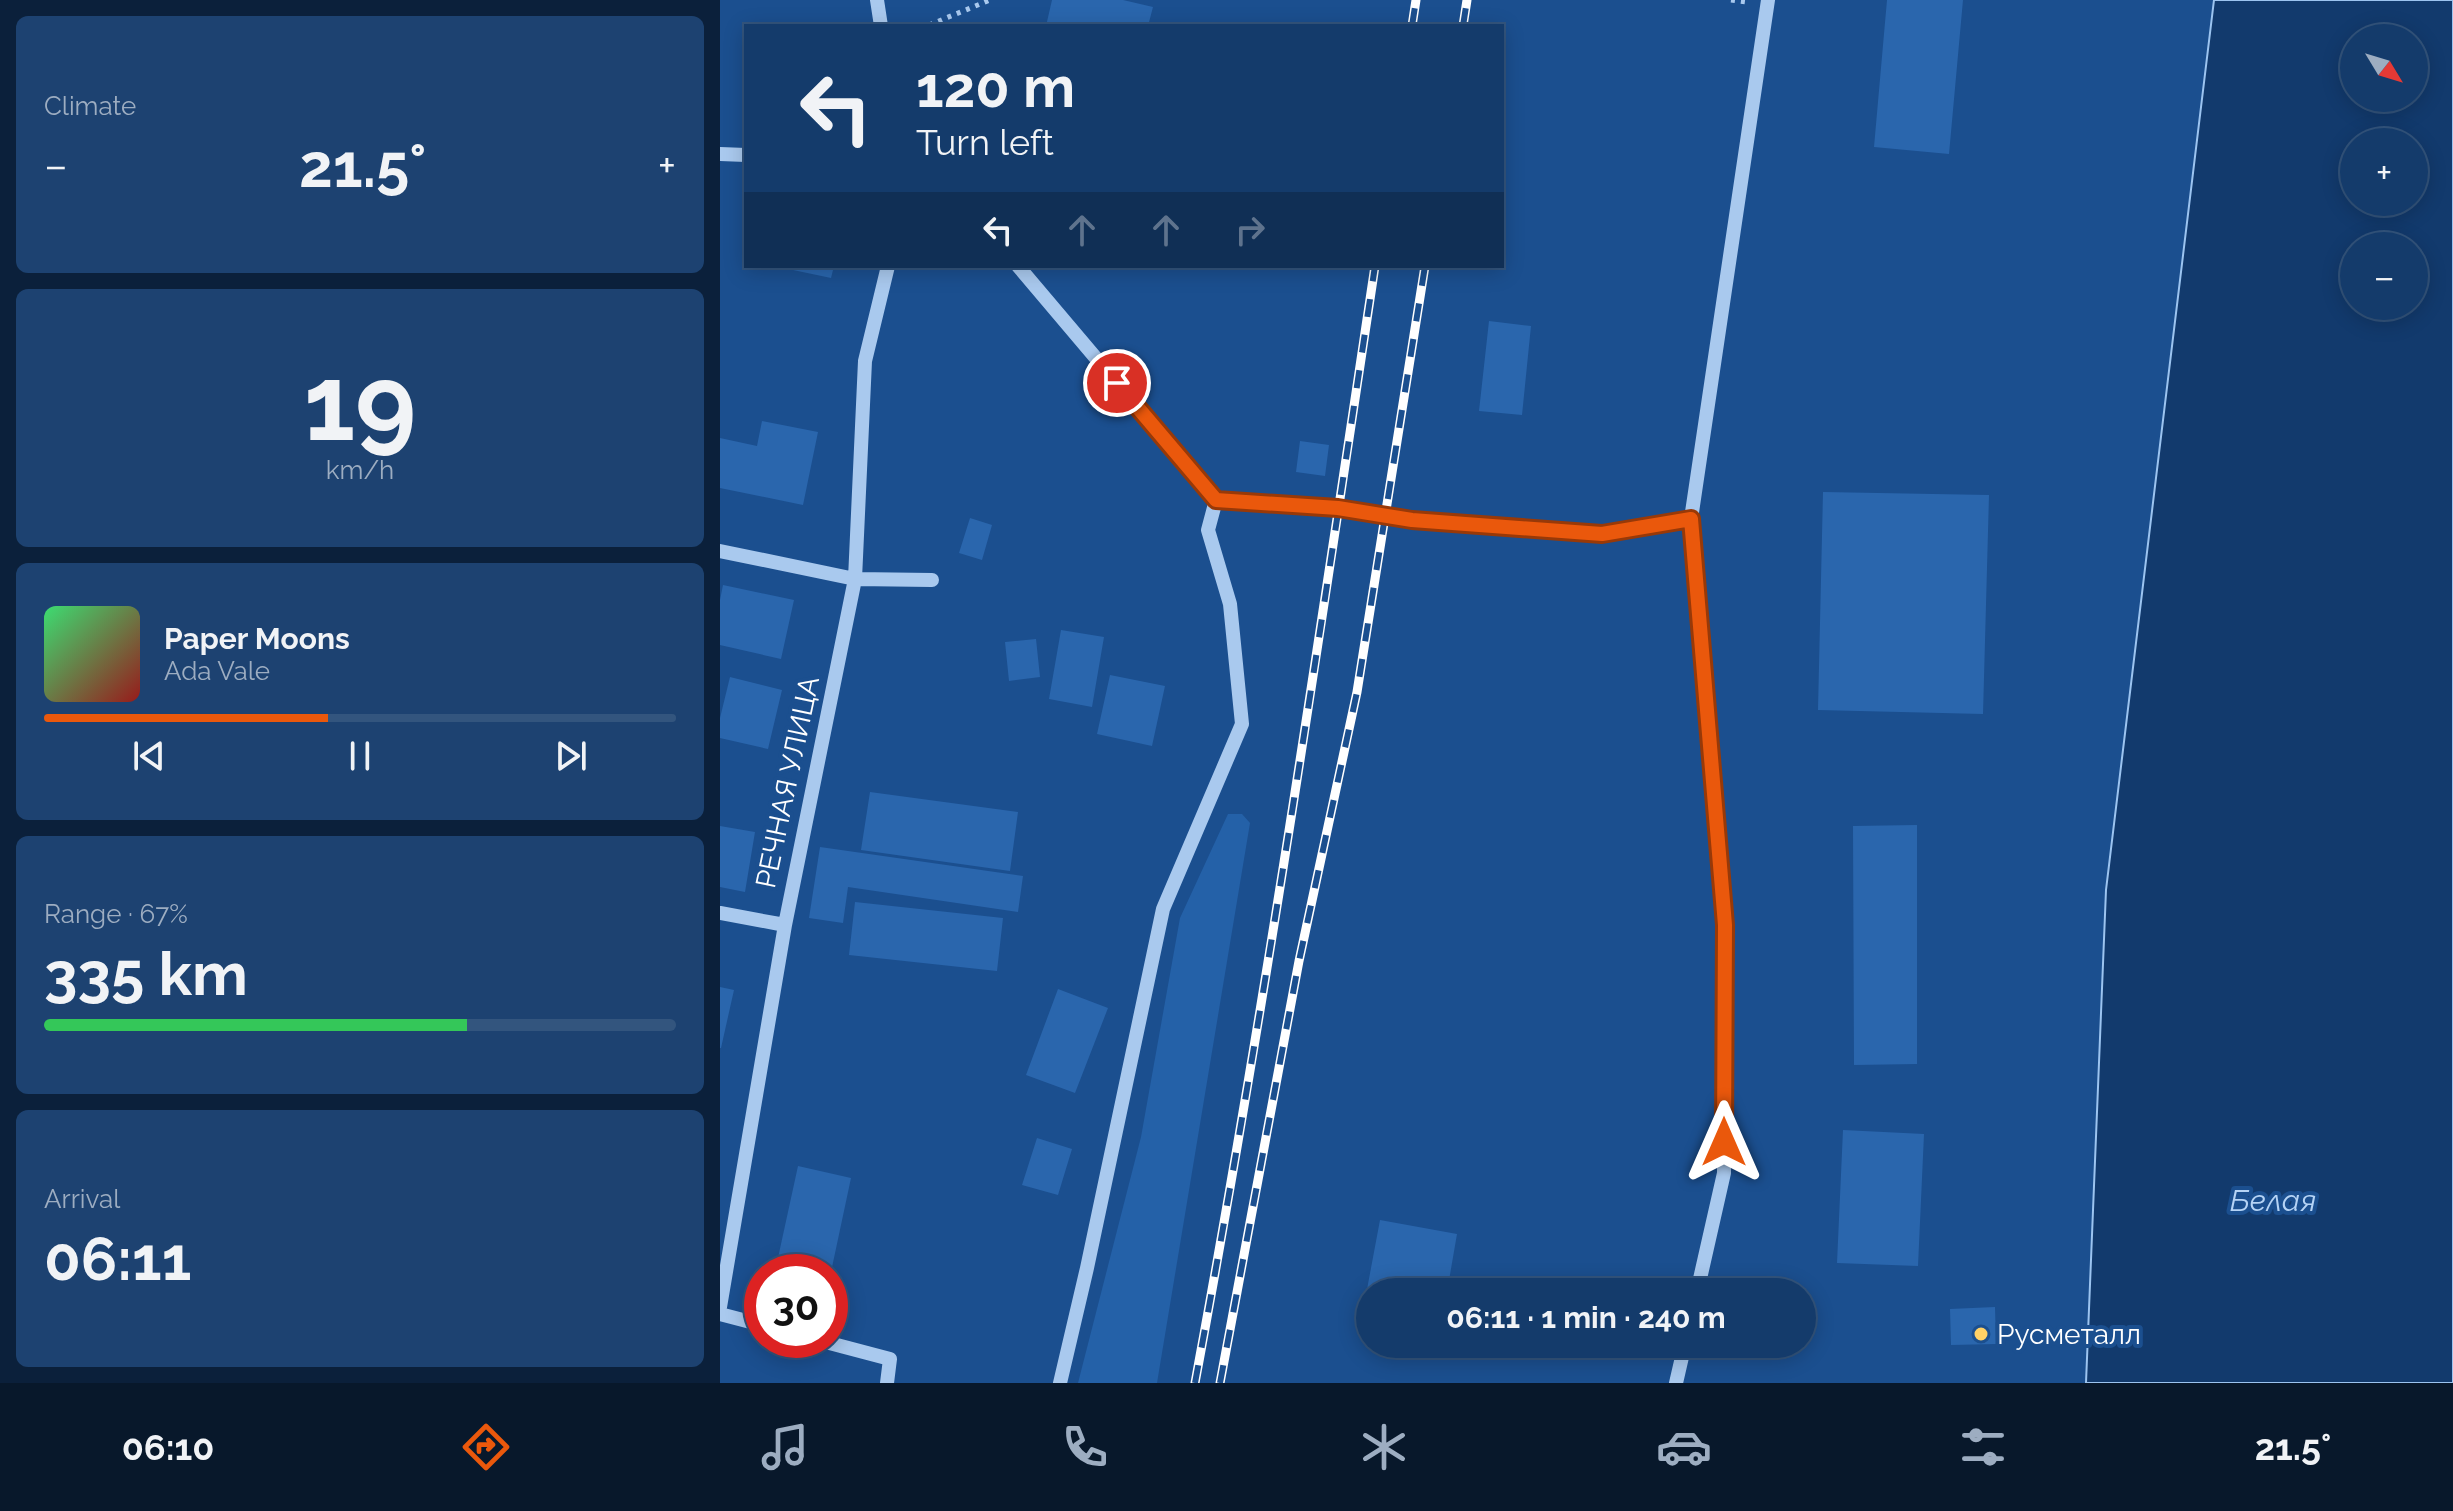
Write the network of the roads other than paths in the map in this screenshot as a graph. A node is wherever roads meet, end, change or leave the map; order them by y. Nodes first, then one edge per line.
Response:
1 (877, 0) edge
2 (1768, 0) edge
3 (881, 24) edge
4 (720, 154) edge
5 (744, 155) edge
6 (888, 268) edge
7 (1020, 268) edge
8 (1216, 500) junction
9 (1691, 519) junction
10 (720, 551) edge
11 (855, 579) junction
12 (932, 580) dead end
13 (720, 913) edge
14 (785, 925) junction
15 (1700, 1278) edge
16 (720, 1307) edge
17 (720, 1314) edge
18 (744, 1320) edge
19 (848, 1348) edge
20 (1682, 1358) edge
21 (887, 1383) edge
22 (1060, 1383) edge
23 (1676, 1383) edge

1 - 3 street
2 - 9 street
4 - 5 street
6 - 11 street, РЕЧНАЯ УЛИЦА
7 - 8 street
8 - 9 street
8 - 22 street
9 - 15 street
10 - 11 street
11 - 12 street
11 - 14 street, РЕЧНАЯ УЛИЦА
13 - 14 street
14 - 16 street, РЕЧНАЯ УЛИЦА
17 - 18 street
19 - 21 street
20 - 23 street

